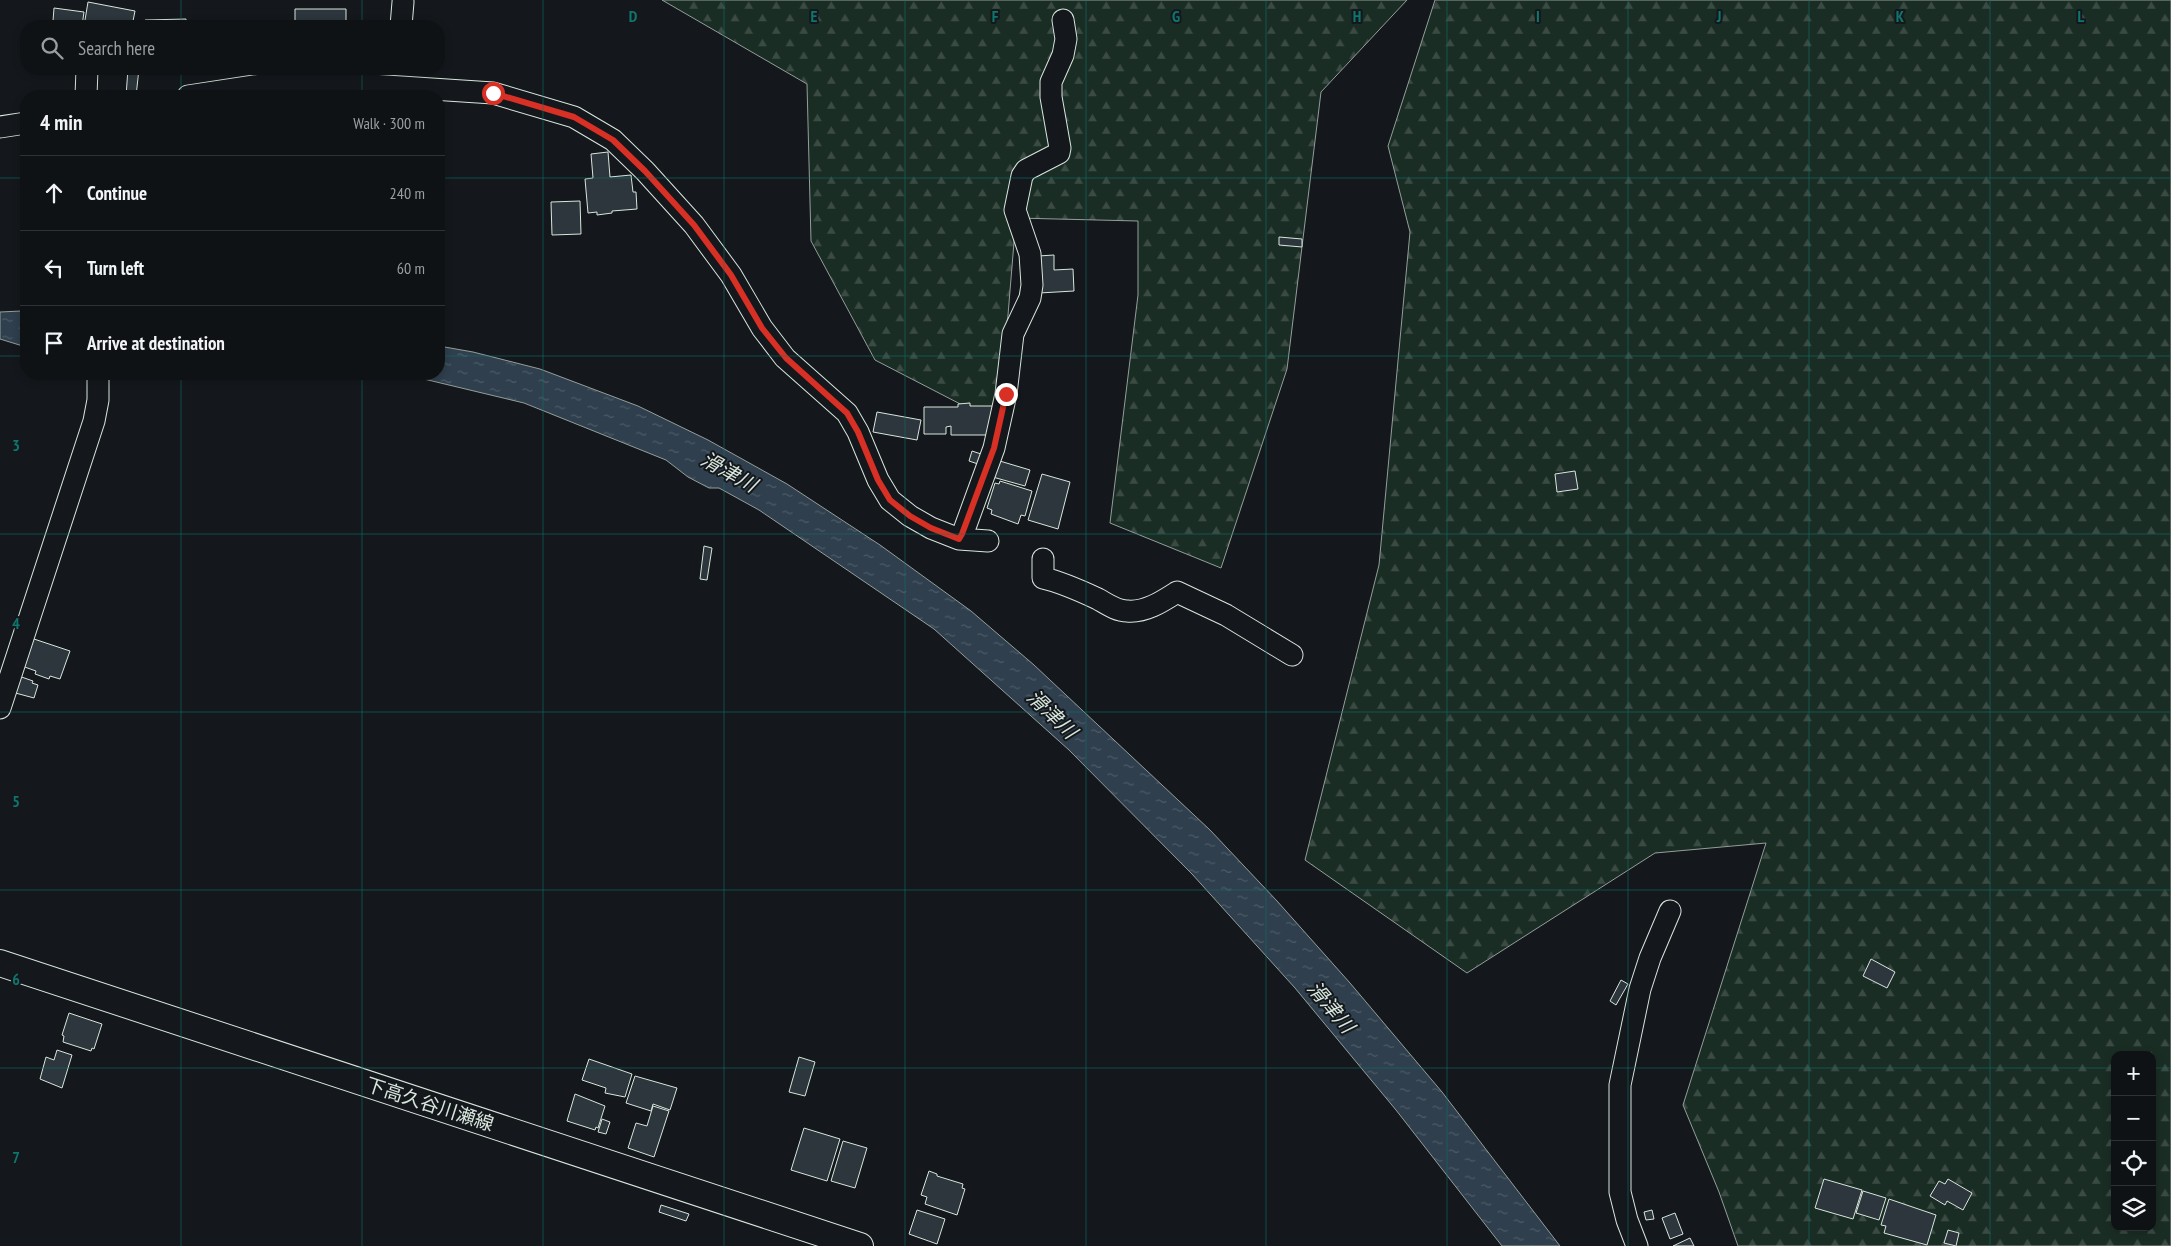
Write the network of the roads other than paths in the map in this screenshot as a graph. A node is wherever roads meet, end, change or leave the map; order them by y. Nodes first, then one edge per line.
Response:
1 (403, 2) dead end
2 (402, 20) edge
3 (1063, 20) dead end
4 (87, 75) edge
5 (398, 77) edge
6 (86, 90) edge
7 (228, 90) edge
8 (20, 124) edge
9 (0, 127) edge
10 (98, 380) edge
11 (959, 539) junction
12 (988, 541) dead end
13 (1043, 560) dead end
14 (1292, 655) dead end
15 (0, 708) edge
16 (1670, 911) dead end
17 (0, 963) edge
18 (860, 1246) edge
19 (1637, 1246) edge

1 - 2 street
3 - 11 street
4 - 6 street
5 - 7 street
5 - 11 street
8 - 9 street
10 - 15 street
11 - 12 street
13 - 14 street
16 - 19 street
17 - 18 main road, 下高久谷川瀬線

